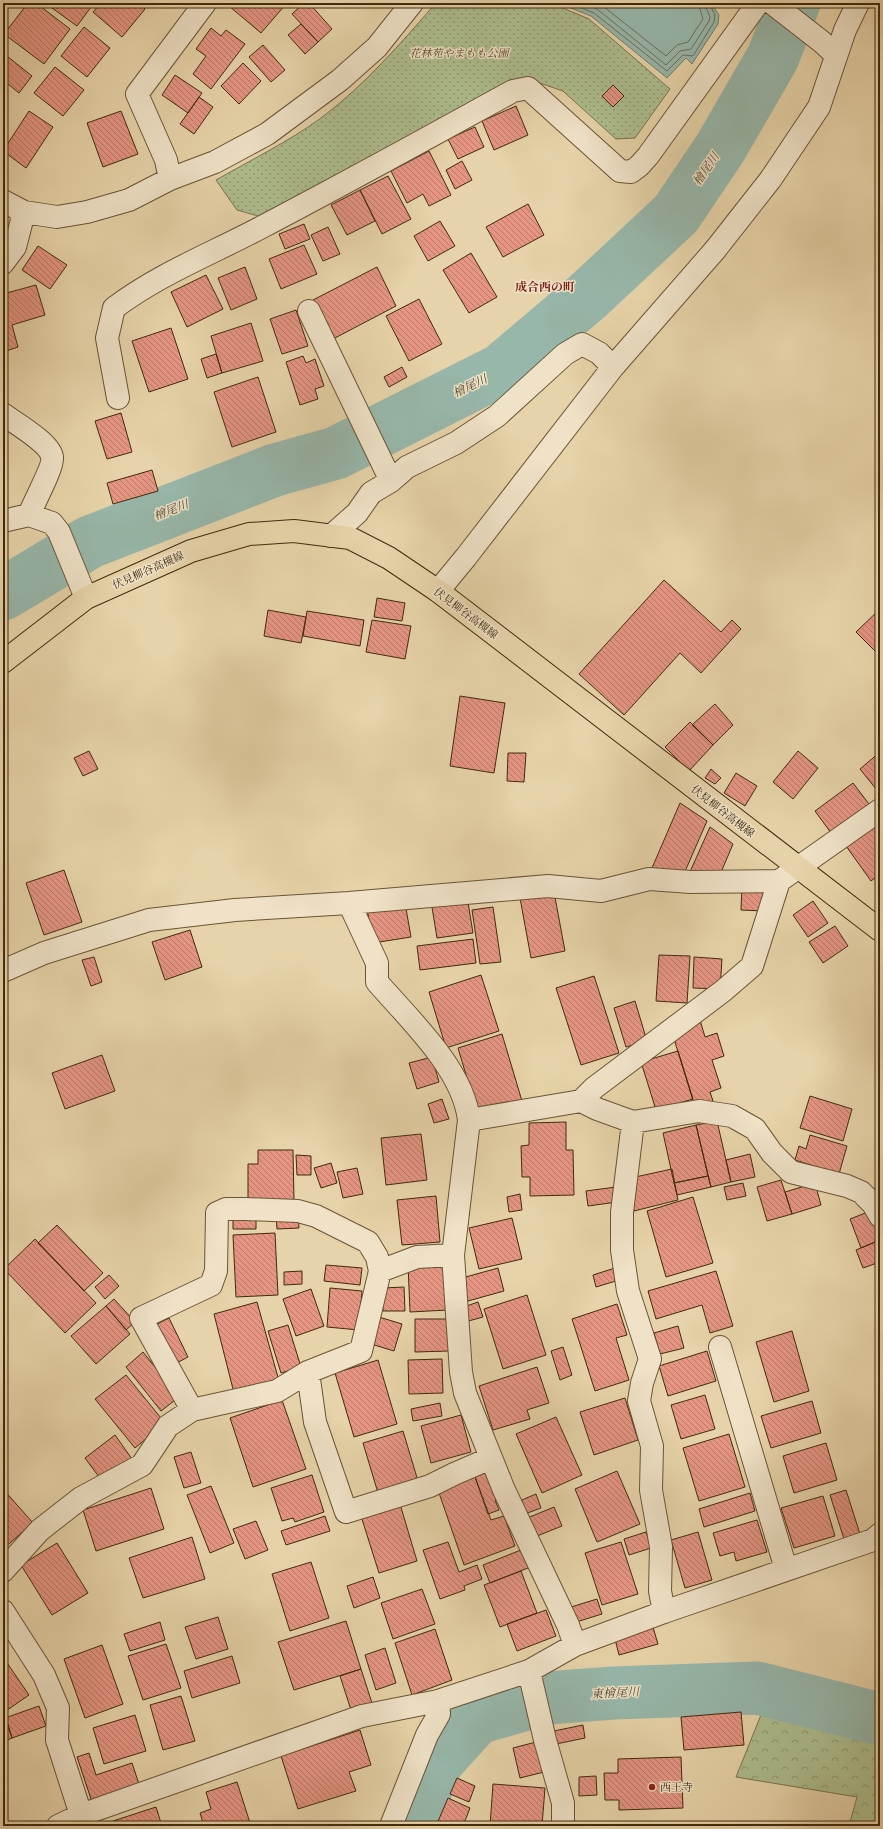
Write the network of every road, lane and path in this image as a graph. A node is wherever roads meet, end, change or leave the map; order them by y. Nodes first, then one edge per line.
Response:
1 (205, 3) edge
2 (412, 3) edge
3 (758, 3) edge
4 (772, 3) edge
5 (858, 3) edge
6 (829, 49) junction
7 (170, 179) junction
8 (3, 201) edge
9 (24, 212) junction
10 (3, 263) edge
11 (309, 311) dead end
12 (612, 367) junction
13 (118, 398) dead end
14 (3, 414) edge
15 (391, 481) junction
16 (28, 515) junction
17 (3, 520) edge
18 (331, 536) junction
19 (83, 591) junction
20 (438, 591) junction
21 (3, 662) edge
22 (880, 810) edge
23 (797, 867) junction
24 (779, 881) junction
25 (349, 904) junction
26 (880, 930) edge
27 (3, 971) edge
28 (581, 1101) junction
29 (469, 1120) junction
30 (633, 1122) junction
31 (880, 1216) edge
32 (453, 1255) junction
33 (380, 1271) junction
34 (720, 1347) dead end
35 (308, 1372) junction
36 (192, 1410) junction
37 (490, 1458) junction
38 (880, 1534) edge
39 (786, 1569) junction
40 (3, 1571) edge
41 (3, 1611) edge
42 (664, 1612) junction
43 (576, 1645) junction
44 (531, 1678) junction
45 (438, 1701) junction
46 (81, 1815) junction
47 (58, 1826) edge
48 (391, 1826) edge
49 (563, 1826) edge

1 - 7 street
2 - 7 street
3 - 13 street
4 - 6 street
5 - 6 street
6 - 12 street
7 - 9 street
8 - 9 street
9 - 10 street
11 - 15 street
12 - 15 street
12 - 20 street
14 - 16 street
15 - 18 street
16 - 17 street
16 - 19 street
18 - 19 main road, 伏見柳谷高槻線
18 - 20 main road, 伏見柳谷高槻線
19 - 21 main road, 伏見柳谷高槻線
20 - 23 main road, 伏見柳谷高槻線
22 - 23 street
23 - 24 street
23 - 26 main road, 伏見柳谷高槻線
24 - 25 street
24 - 28 street
25 - 27 street
25 - 29 street
28 - 29 street
28 - 30 street
29 - 32 street
30 - 31 street
30 - 42 street
32 - 33 street
32 - 37 street
33 - 35 street
33 - 36 street
34 - 39 street
35 - 36 street
35 - 37 street
36 - 40 street
37 - 43 street
38 - 39 street
39 - 42 street
41 - 46 street
42 - 43 street
43 - 44 street
44 - 45 street
44 - 49 street
45 - 46 street
45 - 48 street
46 - 47 street

